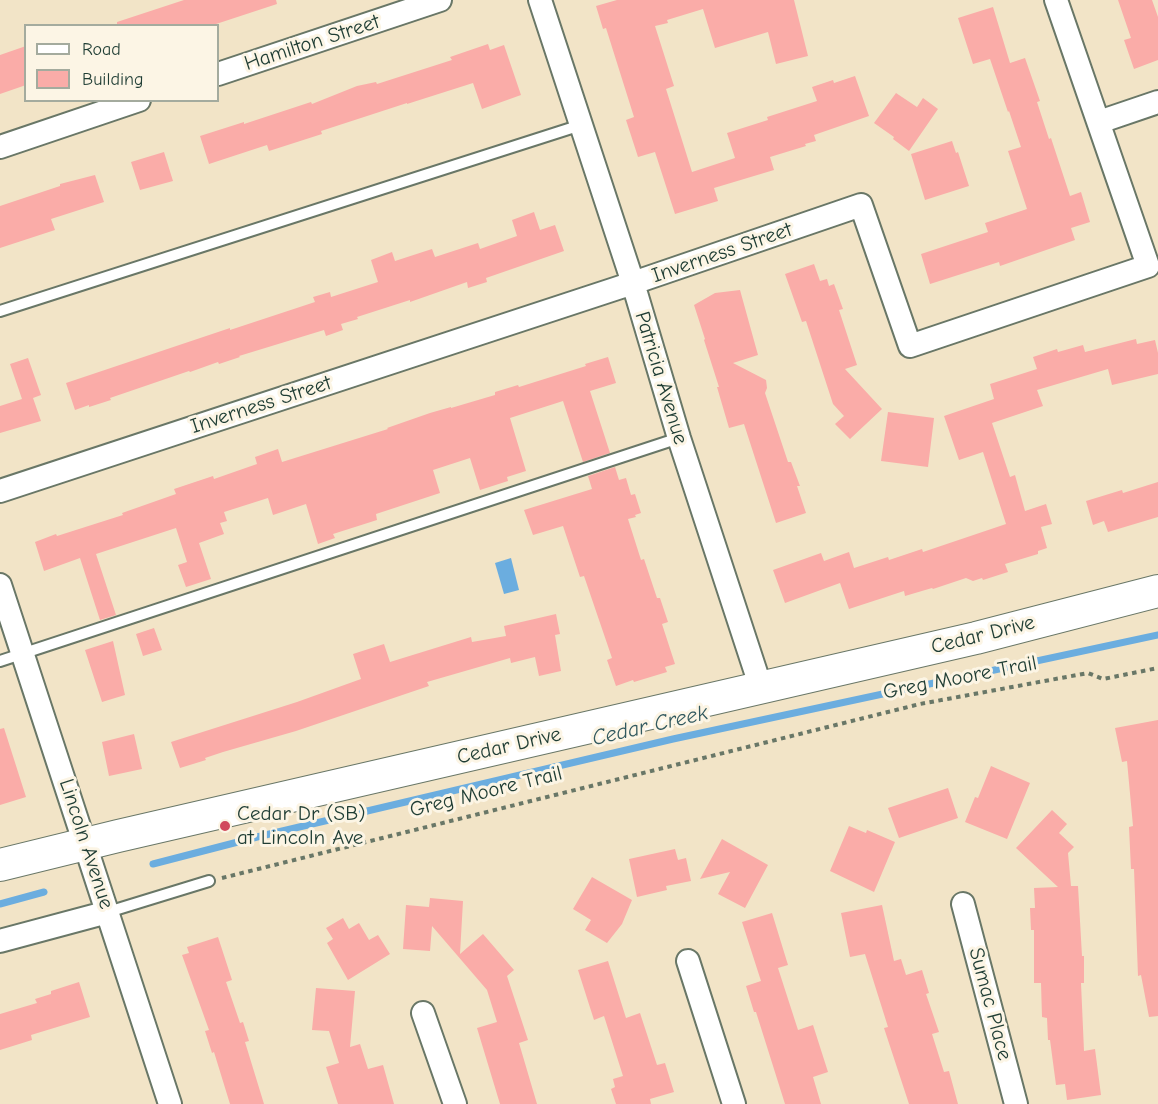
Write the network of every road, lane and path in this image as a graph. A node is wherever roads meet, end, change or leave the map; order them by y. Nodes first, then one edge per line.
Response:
1 (440, 0) edge
2 (540, 0) edge
3 (1056, 0) edge
4 (219, 74) edge
5 (133, 102) edge
6 (1158, 102) edge
7 (1099, 123) junction
8 (580, 125) junction
9 (0, 147) edge
10 (633, 283) junction
11 (0, 311) edge
12 (679, 438) junction
13 (0, 491) edge
14 (0, 585) edge
15 (1158, 591) edge
16 (23, 653) junction
17 (0, 661) edge
18 (1158, 668) edge
19 (761, 688) junction
20 (85, 844) junction
21 (0, 865) edge
22 (209, 881) joint
23 (963, 904) dead end
24 (108, 912) junction
25 (0, 941) edge
26 (688, 961) dead end
27 (423, 1013) dead end
28 (170, 1104) edge
29 (455, 1104) edge
30 (734, 1104) edge
31 (1016, 1104) edge

1 - 4 street, Hamilton Street
2 - 8 street, Patricia Avenue
3 - 7 street
5 - 9 street
6 - 7 street
7 - 10 street, Inverness Street
8 - 10 street, Patricia Avenue
8 - 11 lane
10 - 12 street, Patricia Avenue
10 - 13 street, Inverness Street
12 - 16 lane
12 - 19 street, Patricia Avenue
14 - 16 street, Lincoln Avenue
15 - 19 street, Cedar Drive
16 - 17 lane
16 - 20 street, Lincoln Avenue
18 - 22 path, Greg Moore Trail
19 - 20 street, Cedar Drive
20 - 21 street, Cedar Drive
20 - 24 street, Lincoln Avenue
22 - 24 lane
23 - 31 street, Sumac Place
24 - 25 street
24 - 28 street, Lincoln Avenue
26 - 30 street
27 - 29 street

